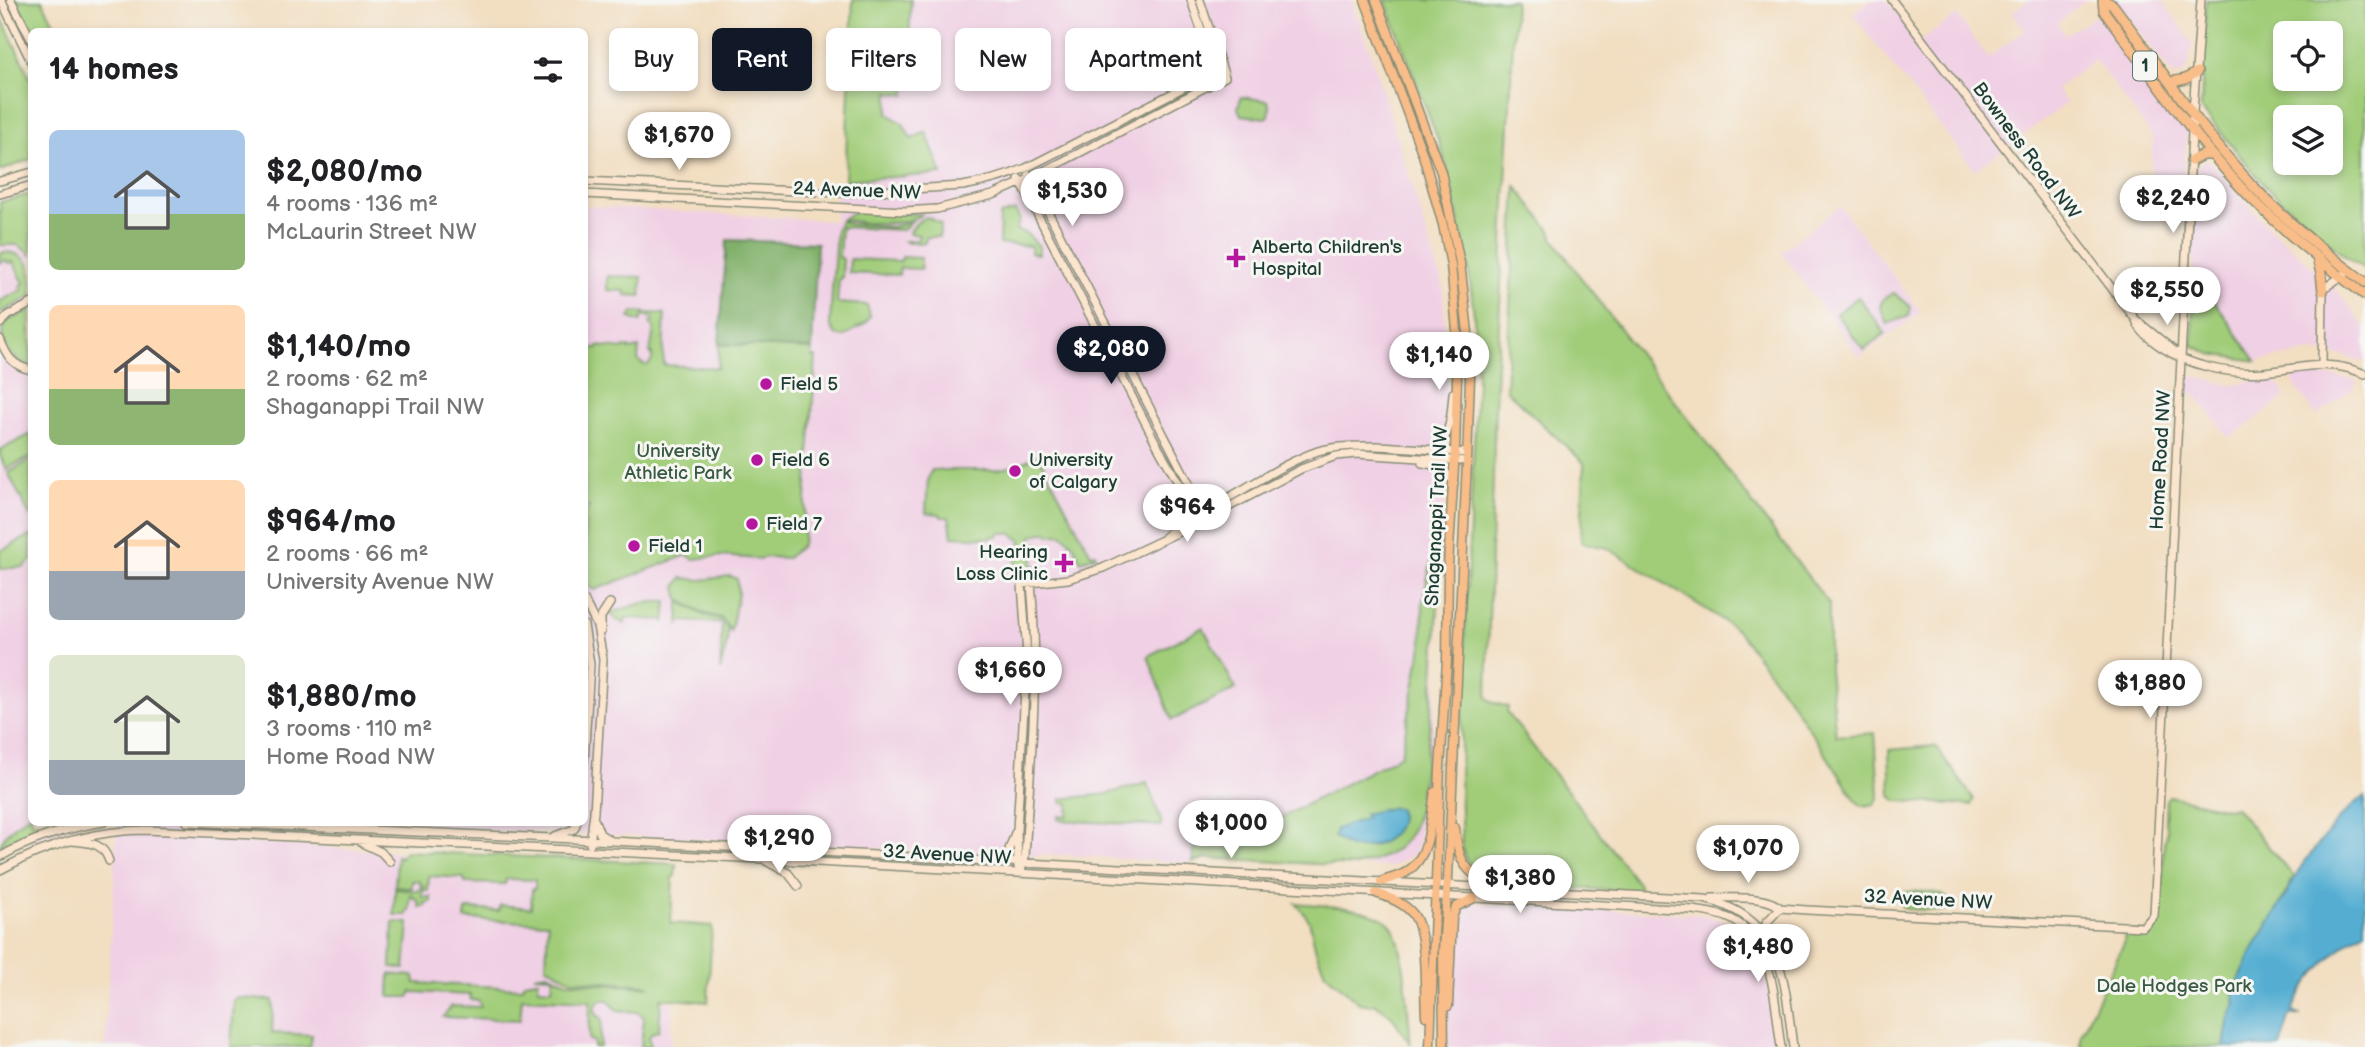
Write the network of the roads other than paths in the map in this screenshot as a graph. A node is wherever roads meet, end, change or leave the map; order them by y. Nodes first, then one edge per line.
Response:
1 (1, 0) edge
2 (11, 0) edge
3 (1191, 0) edge
4 (1200, 0) edge
5 (1365, 0) edge
6 (1376, 0) edge
7 (1892, 0) edge
8 (2103, 0) edge
9 (2201, 0) edge
10 (1201, 28) edge
11 (1208, 28) edge
12 (28, 33) edge
13 (28, 55) edge
14 (2197, 72) junction
15 (2171, 82) junction
16 (1179, 91) edge
17 (1189, 91) edge
18 (2193, 113) junction
19 (2192, 129) junction
20 (2214, 156) junction
21 (2191, 161) junction
22 (28, 168) edge
23 (1026, 168) junction
24 (28, 173) edge
25 (1015, 173) junction
26 (1031, 178) junction
27 (3, 180) edge
28 (588, 181) edge
29 (1021, 183) junction
30 (28, 188) edge
31 (1, 194) edge
32 (588, 194) edge
33 (2316, 257) junction
34 (2345, 274) junction
35 (2365, 282) edge
36 (2323, 291) junction
37 (2365, 295) edge
38 (28, 305) edge
39 (0, 324) edge
40 (0, 339) edge
41 (1458, 342) junction
42 (2182, 356) junction
43 (2322, 363) junction
44 (28, 369) edge
45 (2365, 374) edge
46 (1436, 451) junction
47 (1381, 456) junction
48 (1455, 456) junction
49 (1467, 457) junction
50 (1454, 483) junction
51 (1201, 517) junction
52 (1027, 584) junction
53 (610, 603) dead end
54 (588, 607) edge
55 (601, 642) junction
56 (588, 647) edge
57 (588, 693) edge
58 (1440, 769) junction
59 (1453, 780) junction
60 (594, 812) junction
61 (79, 826) edge
62 (274, 826) edge
63 (576, 826) edge
64 (579, 826) edge
65 (1017, 830) junction
66 (551, 838) junction
67 (580, 839) junction
68 (355, 840) junction
69 (590, 840) junction
70 (68, 841) junction
71 (614, 841) junction
72 (580, 850) junction
73 (589, 851) junction
74 (0, 857) edge
75 (762, 859) junction
76 (109, 861) dead end
77 (991, 861) junction
78 (390, 862) dead end
79 (1020, 864) junction
80 (0, 870) edge
81 (1019, 875) junction
82 (1381, 882) junction
83 (1437, 885) junction
84 (797, 886) dead end
85 (1447, 886) junction
86 (1499, 888) junction
87 (1376, 893) junction
88 (1441, 896) junction
89 (1474, 898) junction
90 (1704, 899) junction
91 (1780, 908) junction
92 (2151, 921) joint
93 (1766, 934) junction
94 (1443, 1018) junction
95 (1429, 1043) edge
96 (1444, 1047) edge
97 (1782, 1047) edge
98 (1793, 1047) edge

1 - 13 street
2 - 12 street
3 - 10 street
4 - 11 street
5 - 41 main road, Shaganappi Trail NW
6 - 49 main road, Shaganappi Trail NW
7 - 42 street, Bowness Road NW
8 - 15 highway, 1
8 - 19 highway, 1
9 - 14 street, Home Road NW
14 - 15 highway
14 - 18 street, Home Road NW
15 - 18 highway, 1
16 - 23 street, 24 Avenue NW
17 - 26 street, 24 Avenue NW
18 - 19 street, Home Road NW
18 - 34 highway, 1
19 - 20 highway, 1
19 - 21 street, Home Road NW
20 - 21 highway
20 - 33 highway, 1
21 - 42 street, Home Road NW
22 - 27 street
23 - 25 street, 24 Avenue NW
23 - 26 street
24 - 27 street
25 - 28 street, 24 Avenue NW
25 - 29 street
26 - 29 street, 24 Avenue NW
26 - 51 street
29 - 32 street, 24 Avenue NW
29 - 51 street
30 - 31 street
33 - 34 highway, 1
33 - 36 highway
34 - 35 highway, 1
34 - 36 street
34 - 37 highway, 1
36 - 43 street
38 - 39 street
40 - 44 street
41 - 46 street
41 - 48 main road, Shaganappi Trail NW
42 - 43 street, Bowness Road NW
42 - 92 street, Home Road NW
43 - 45 street, Bowness Road NW
46 - 48 street
46 - 51 street
47 - 48 street
47 - 50 street
47 - 51 street
48 - 49 street
48 - 50 main road, Shaganappi Trail NW
49 - 59 main road, Shaganappi Trail NW
50 - 58 main road, Shaganappi Trail NW
51 - 52 street
52 - 65 street
52 - 79 street
53 - 55 street
54 - 55 street
55 - 60 street
56 - 57 street
58 - 82 main road
58 - 83 main road, Shaganappi Trail NW
59 - 85 main road, Shaganappi Trail NW
59 - 86 main road
60 - 69 street
60 - 71 street
61 - 74 street
62 - 66 street, 32 Avenue NW
63 - 66 street
64 - 67 street
65 - 77 street
65 - 79 street
66 - 67 street, 32 Avenue NW
67 - 69 street, 32 Avenue NW
67 - 72 street
68 - 70 street, 32 Avenue NW
68 - 72 street, 32 Avenue NW
68 - 78 street
69 - 71 street, 32 Avenue NW
69 - 73 street
70 - 76 street
70 - 80 street, 32 Avenue NW
71 - 77 street, 32 Avenue NW
72 - 73 street, 32 Avenue NW
73 - 75 street, 32 Avenue NW
75 - 81 street, 32 Avenue NW
75 - 84 street
77 - 79 street, 32 Avenue NW
79 - 81 street
79 - 82 street, 32 Avenue NW
81 - 87 street, 32 Avenue NW
82 - 83 street, 32 Avenue NW
83 - 85 street, 32 Avenue NW
83 - 88 main road, Shaganappi Trail NW
85 - 86 street, 32 Avenue NW
85 - 88 main road, Shaganappi Trail NW
86 - 90 street, 32 Avenue NW
87 - 88 street, 32 Avenue NW
87 - 95 main road
88 - 89 street, 32 Avenue NW
88 - 94 main road, Shaganappi Trail NW
88 - 95 main road, Shaganappi Trail NW
89 - 94 main road
89 - 97 street, 32 Avenue NW
90 - 91 street, 32 Avenue NW
90 - 93 street, 32 Avenue NW
91 - 92 street, 32 Avenue NW
91 - 93 street
93 - 98 street
94 - 96 main road, Shaganappi Trail NW

